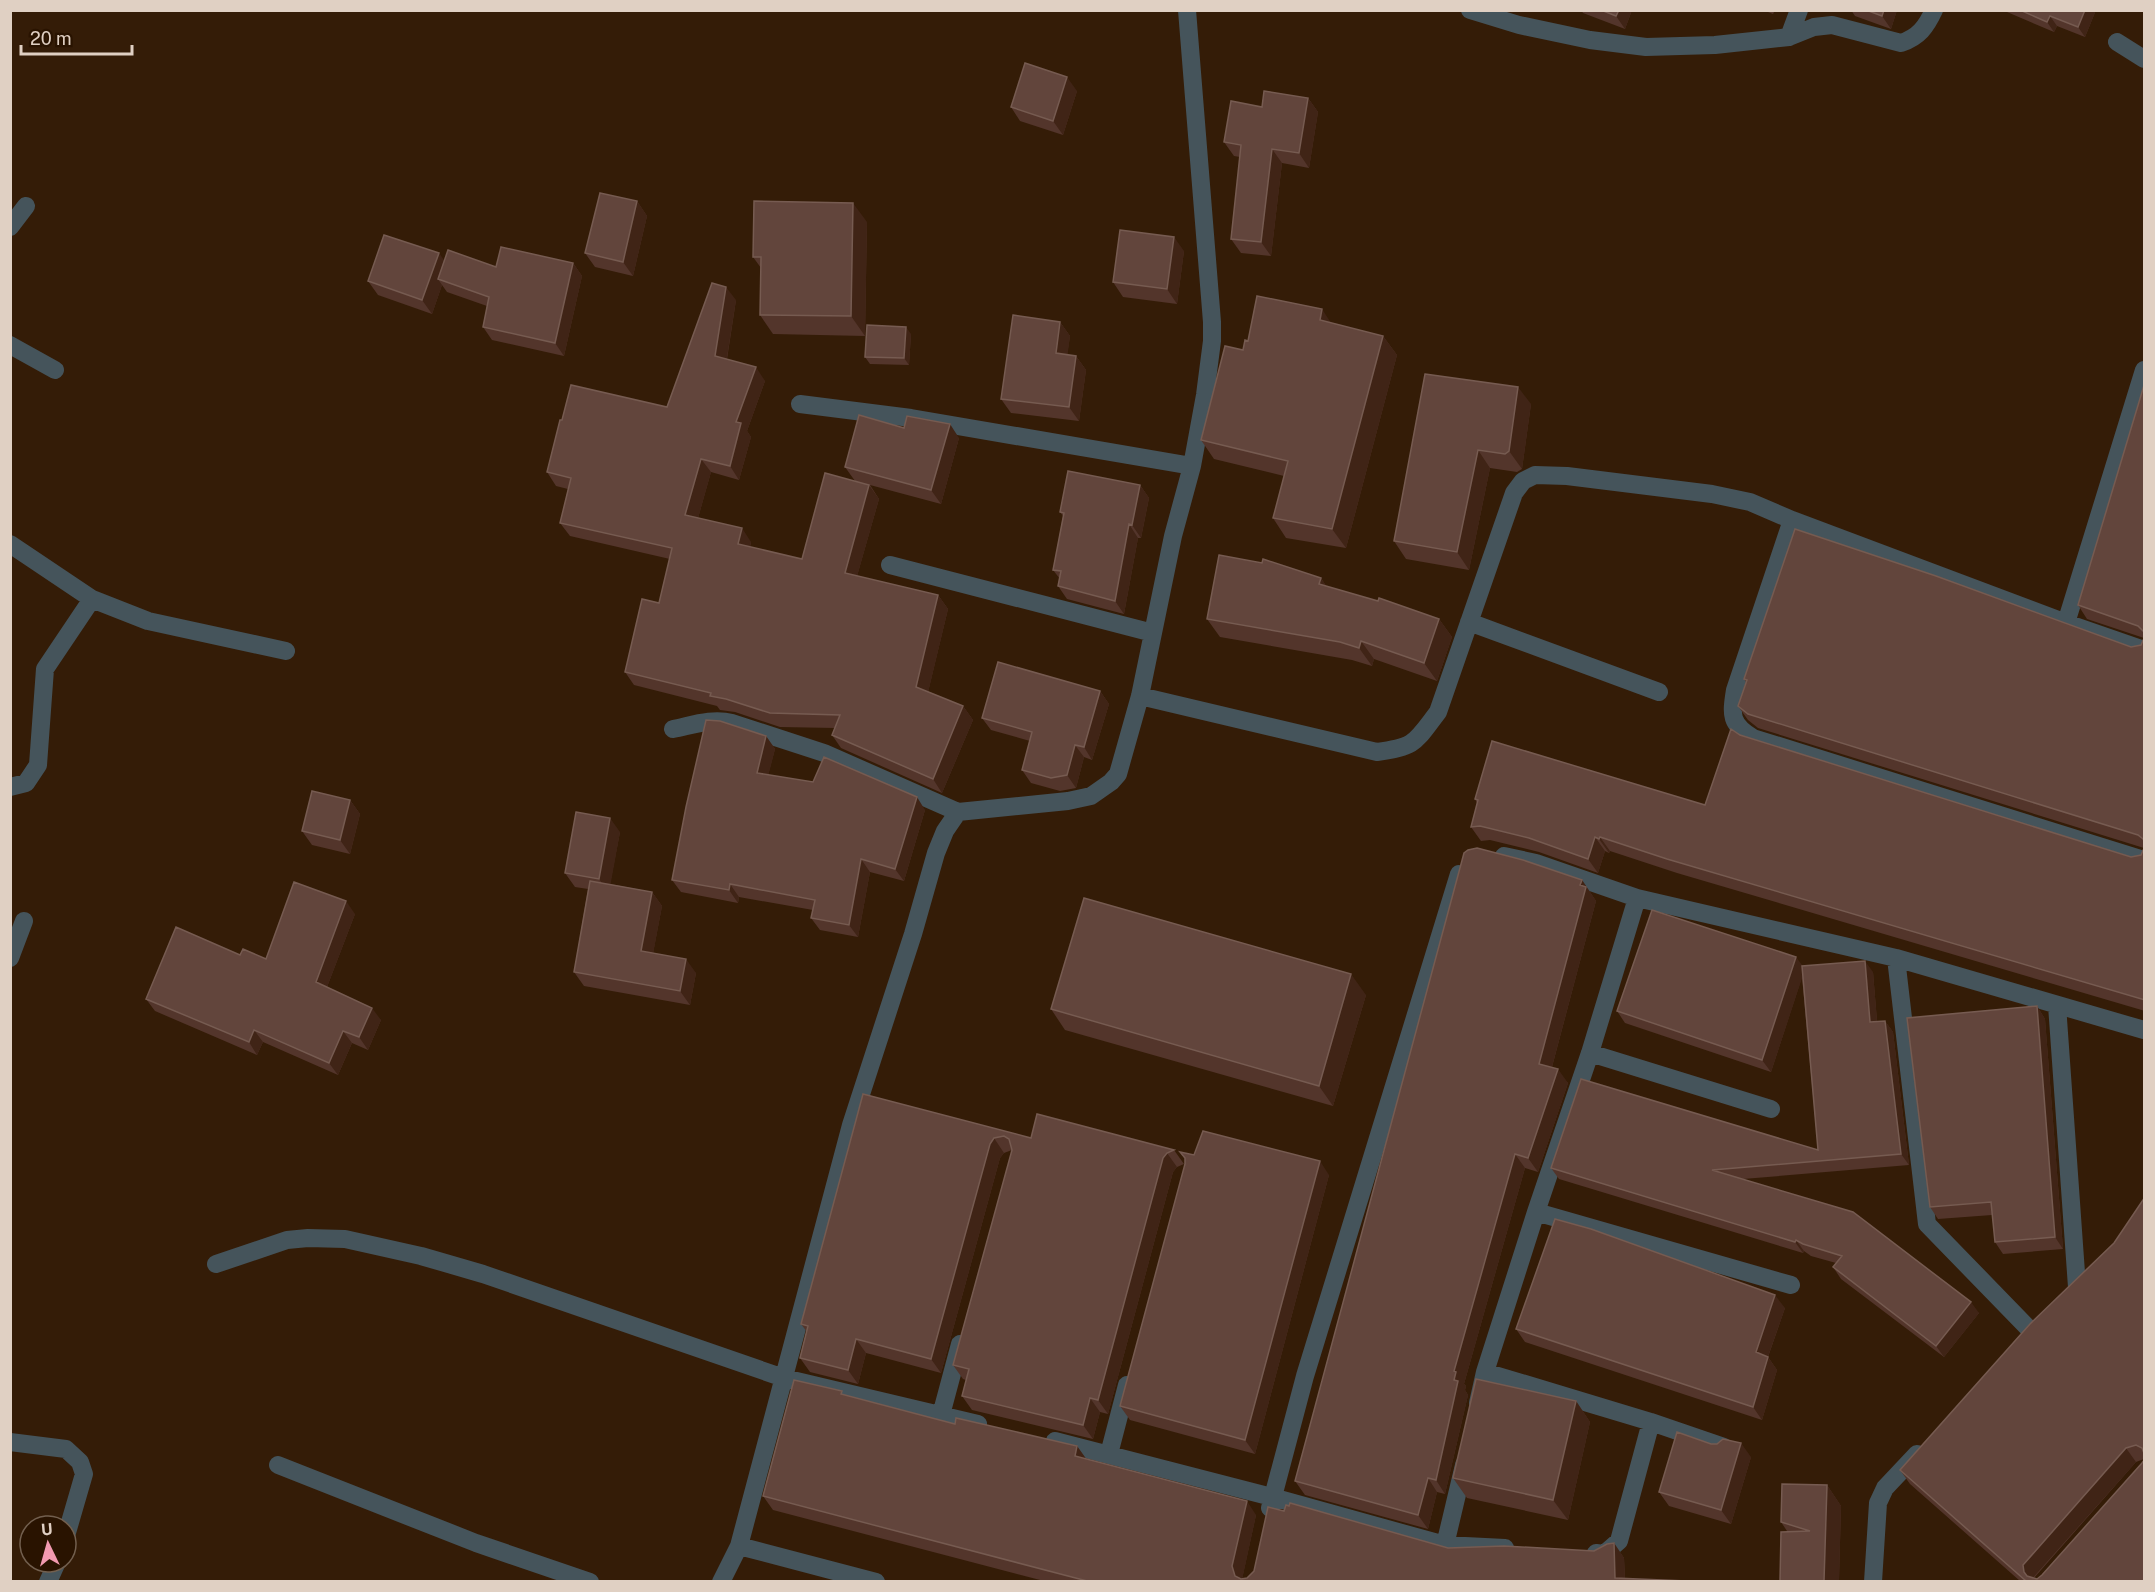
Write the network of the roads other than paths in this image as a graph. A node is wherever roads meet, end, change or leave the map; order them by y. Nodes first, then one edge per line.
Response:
1 (1186, 10) edge
2 (1470, 10) edge
3 (1799, 10) edge
4 (1934, 10) edge
5 (1788, 37) junction
6 (2116, 42) dead end
7 (2145, 59) edge
8 (26, 206) dead end
9 (10, 227) edge
10 (10, 345) edge
11 (55, 370) dead end
12 (2145, 370) edge
13 (800, 404) dead end
14 (1192, 466) junction
15 (1792, 520) junction
16 (10, 544) edge
17 (890, 565) dead end
18 (92, 599) junction
19 (1469, 622) junction
20 (2066, 623) junction
21 (1153, 633) junction
22 (2145, 650) edge
23 (286, 651) dead end
24 (1659, 692) dead end
25 (1140, 696) junction
26 (673, 729) dead end
27 (10, 787) edge
28 (958, 812) junction
29 (1487, 852) edge
30 (1468, 857) edge
31 (2145, 860) edge
32 (1636, 898) junction
33 (24, 921) dead end
34 (10, 958) edge
35 (1896, 958) junction
36 (2057, 1005) junction
37 (2145, 1030) edge
38 (1590, 1053) junction
39 (1771, 1109) dead end
40 (1536, 1212) junction
41 (216, 1263) dead end
42 (2093, 1272) edge
43 (1791, 1285) dead end
44 (2078, 1287) junction
45 (2062, 1302) edge
46 (2047, 1316) edge
47 (966, 1322) edge
48 (1133, 1365) edge
49 (1485, 1372) junction
50 (784, 1378) junction
51 (941, 1415) junction
52 (1475, 1418) edge
53 (1651, 1422) junction
54 (997, 1428) edge
55 (1042, 1438) edge
56 (10, 1442) edge
57 (1926, 1444) edge
58 (1724, 1447) edge
59 (1467, 1452) edge
60 (1109, 1454) junction
61 (278, 1466) dead end
62 (1272, 1497) junction
63 (72, 1514) edge
64 (1265, 1528) edge
65 (1445, 1545) junction
66 (739, 1546) junction
67 (1525, 1549) edge
68 (1581, 1552) edge
69 (590, 1581) edge
70 (721, 1581) edge
71 (876, 1581) edge
72 (1873, 1581) edge

1 - 14 street
2 - 5 street
3 - 5 street
4 - 5 street
6 - 7 street
8 - 9 street
10 - 11 street
12 - 20 street
13 - 14 street
14 - 21 street
15 - 19 street
15 - 20 street
15 - 31 street
16 - 18 street
17 - 21 street
18 - 23 street
18 - 27 street
19 - 24 street
19 - 25 street
20 - 22 street
21 - 25 street
25 - 28 street
26 - 28 street
28 - 50 street
29 - 32 street
30 - 62 street
32 - 35 street
32 - 38 street
33 - 34 street
35 - 36 street
35 - 46 street
36 - 37 street
36 - 44 street
38 - 39 street
38 - 40 street
40 - 43 street
40 - 49 street
41 - 50 street
42 - 44 street
44 - 45 street
47 - 51 street
48 - 60 street
49 - 52 street
49 - 53 street
50 - 51 street
50 - 66 street
51 - 54 street
53 - 58 street
53 - 68 street
55 - 60 street
56 - 63 street
57 - 72 street
59 - 65 street
60 - 62 street
61 - 69 street
62 - 64 street
62 - 65 street
65 - 67 street
66 - 70 street
66 - 71 street

